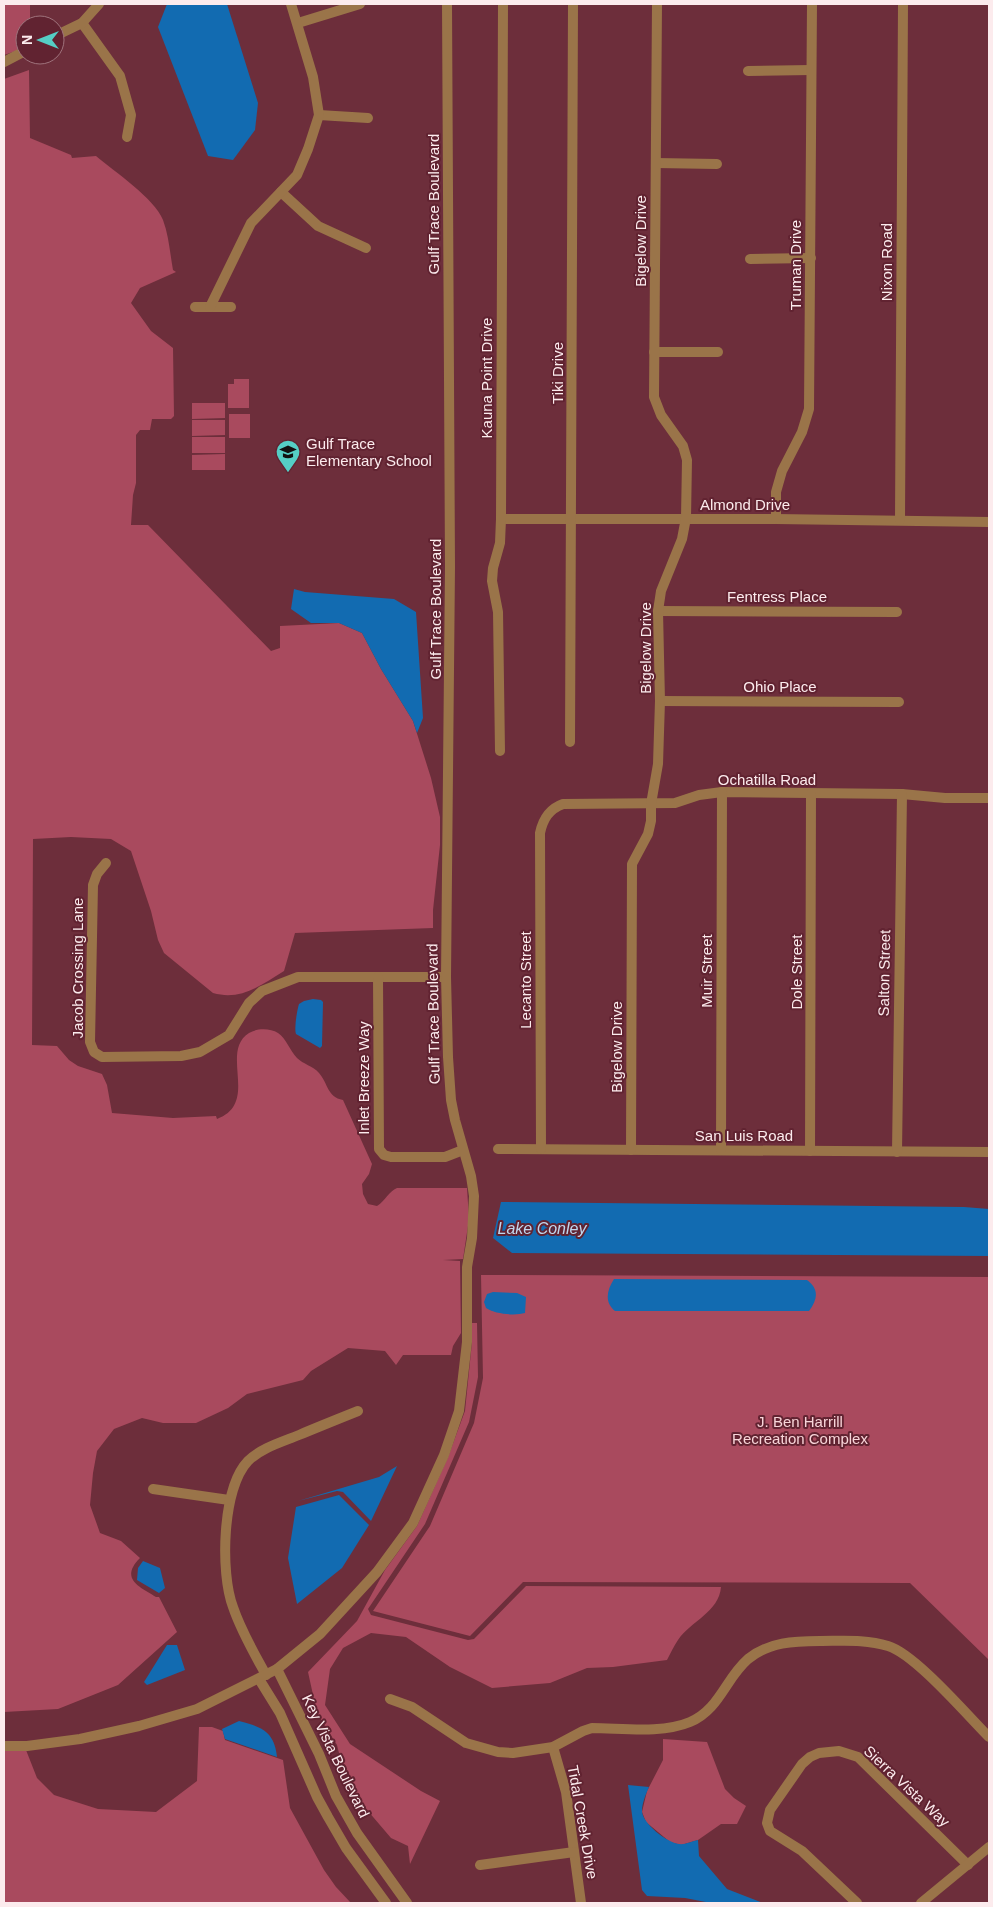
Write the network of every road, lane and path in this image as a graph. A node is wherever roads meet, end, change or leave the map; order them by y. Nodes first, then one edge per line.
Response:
1 (99, 4) edge
2 (291, 4) edge
3 (360, 4) edge
4 (447, 4) edge
5 (503, 4) edge
6 (573, 4) edge
7 (657, 4) edge
8 (812, 4) edge
9 (903, 4) edge
10 (82, 23) junction
11 (298, 23) junction
12 (65, 31) edge
13 (812, 70) junction
14 (748, 71) dead end
15 (319, 115) junction
16 (368, 118) dead end
17 (127, 137) dead end
18 (656, 163) junction
19 (717, 164) dead end
20 (281, 192) junction
21 (366, 248) dead end
22 (811, 258) junction
23 (750, 259) dead end
24 (195, 307) dead end
25 (210, 307) junction
26 (231, 307) dead end
27 (654, 352) junction
28 (718, 352) dead end
29 (571, 518) junction
30 (686, 518) junction
31 (776, 518) junction
32 (501, 519) junction
33 (900, 520) junction
34 (989, 522) edge
35 (658, 611) junction
36 (897, 612) dead end
37 (660, 701) junction
38 (899, 702) dead end
39 (570, 742) dead end
40 (500, 751) dead end
41 (722, 792) junction
42 (811, 794) junction
43 (902, 794) junction
44 (989, 798) edge
45 (651, 804) junction
46 (548, 813) joint
47 (106, 863) dead end
48 (378, 977) junction
49 (446, 977) junction
50 (498, 1149) dead end
51 (541, 1149) junction
52 (463, 1150) junction
53 (631, 1150) junction
54 (721, 1150) junction
55 (810, 1151) junction
56 (897, 1152) junction
57 (989, 1152) edge
58 (358, 1411) dead end
59 (153, 1489) dead end
60 (229, 1500) junction
61 (277, 1669) junction
62 (262, 1677) junction
63 (390, 1699) dead end
64 (989, 1737) edge
65 (4, 1746) edge
66 (553, 1747) junction
67 (989, 1847) edge
68 (574, 1852) junction
69 (480, 1865) dead end
70 (968, 1865) junction
71 (386, 1903) edge
72 (407, 1903) edge
73 (582, 1903) edge
74 (857, 1903) edge
75 (921, 1903) edge

1 - 10 street
2 - 11 street
3 - 11 street
4 - 49 street, Gulf Trace Boulevard
5 - 32 street, Kauna Point Drive
6 - 29 street, Tiki Drive
7 - 18 street, Bigelow Drive
8 - 13 street, Truman Drive
9 - 33 street, Nixon Road
10 - 12 street
10 - 17 street
11 - 15 street
13 - 14 street
13 - 22 street, Truman Drive
15 - 16 street
15 - 20 street
18 - 19 street
18 - 27 street, Bigelow Drive
20 - 21 street
20 - 25 street
22 - 23 street
22 - 31 street, Truman Drive
24 - 25 street
25 - 26 street
27 - 28 street
27 - 30 street, Bigelow Drive
29 - 30 street, Almond Drive
29 - 32 street, Almond Drive
29 - 39 street, Tiki Drive
30 - 31 street, Almond Drive
30 - 35 street, Bigelow Drive
31 - 33 street, Almond Drive
32 - 40 street, Kauna Point Drive
33 - 34 street, Almond Drive
35 - 36 street, Fentress Place
35 - 37 street, Bigelow Drive
37 - 38 street, Ohio Place
37 - 45 street, Bigelow Drive
41 - 42 street, Ochatilla Road
41 - 45 street, Ochatilla Road
41 - 54 street, Muir Street
42 - 43 street, Ochatilla Road
42 - 55 street, Dole Street
43 - 44 street, Ochatilla Road
43 - 56 street, Salton Street
45 - 46 street, Ochatilla Road
45 - 53 street, Bigelow Drive
46 - 51 street, Lecanto Street
47 - 48 street, Jacob Crossing Lane
48 - 49 street, Jacob Crossing Lane
48 - 52 street, Inlet Breeze Way
49 - 52 street, Gulf Trace Boulevard
50 - 51 street, San Luis Road
51 - 53 street, San Luis Road
52 - 61 street, Gulf Trace Boulevard
53 - 54 street, San Luis Road
54 - 55 street, San Luis Road
55 - 56 street, San Luis Road
56 - 57 street, San Luis Road
58 - 60 street
59 - 60 street
60 - 62 street
61 - 62 street, Gulf Trace Boulevard
61 - 72 street, Key Vista Boulevard
62 - 65 street, Gulf Trace Boulevard
62 - 71 street
63 - 66 street
64 - 66 street
66 - 68 street, Tidal Creek Drive
67 - 70 street
68 - 69 street
68 - 73 street, Tidal Creek Drive
70 - 74 street, Sierra Vista Way
70 - 75 street

